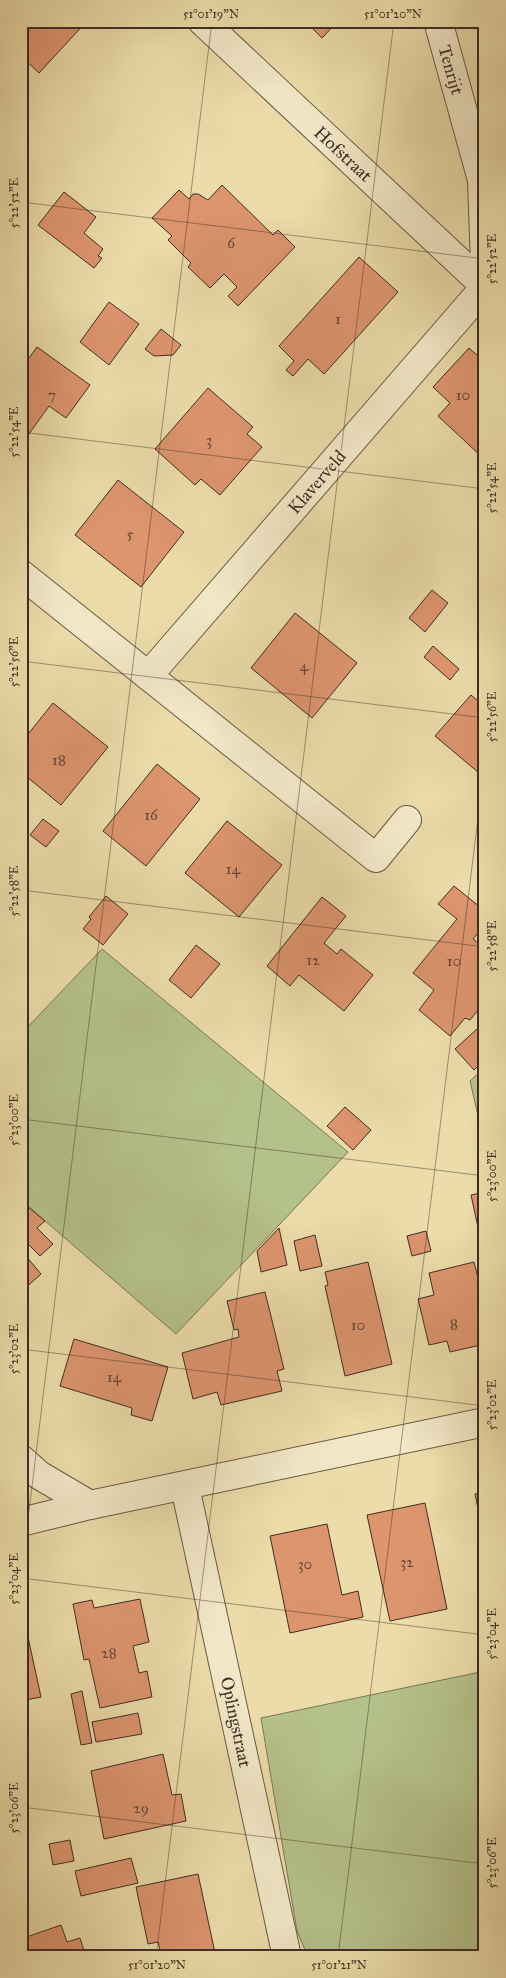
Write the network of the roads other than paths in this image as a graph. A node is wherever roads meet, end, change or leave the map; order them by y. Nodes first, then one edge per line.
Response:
1 (202, 21) edge
2 (438, 21) edge
3 (478, 141) edge
4 (485, 265) edge
5 (485, 287) edge
6 (21, 574) edge
7 (148, 676) junction
8 (407, 820) dead end
9 (485, 1422) edge
10 (21, 1458) edge
11 (185, 1487) junction
12 (90, 1505) junction
13 (21, 1522) edge
14 (287, 1957) edge

1 - 5 street, Hofstraat
2 - 3 street, Tenrijt
3 - 4 street, Tenrijt
5 - 7 street, Klaverveld
6 - 7 street
7 - 8 street
9 - 11 street
10 - 12 street
11 - 12 street
11 - 14 street, Oplingstraat
12 - 13 street

